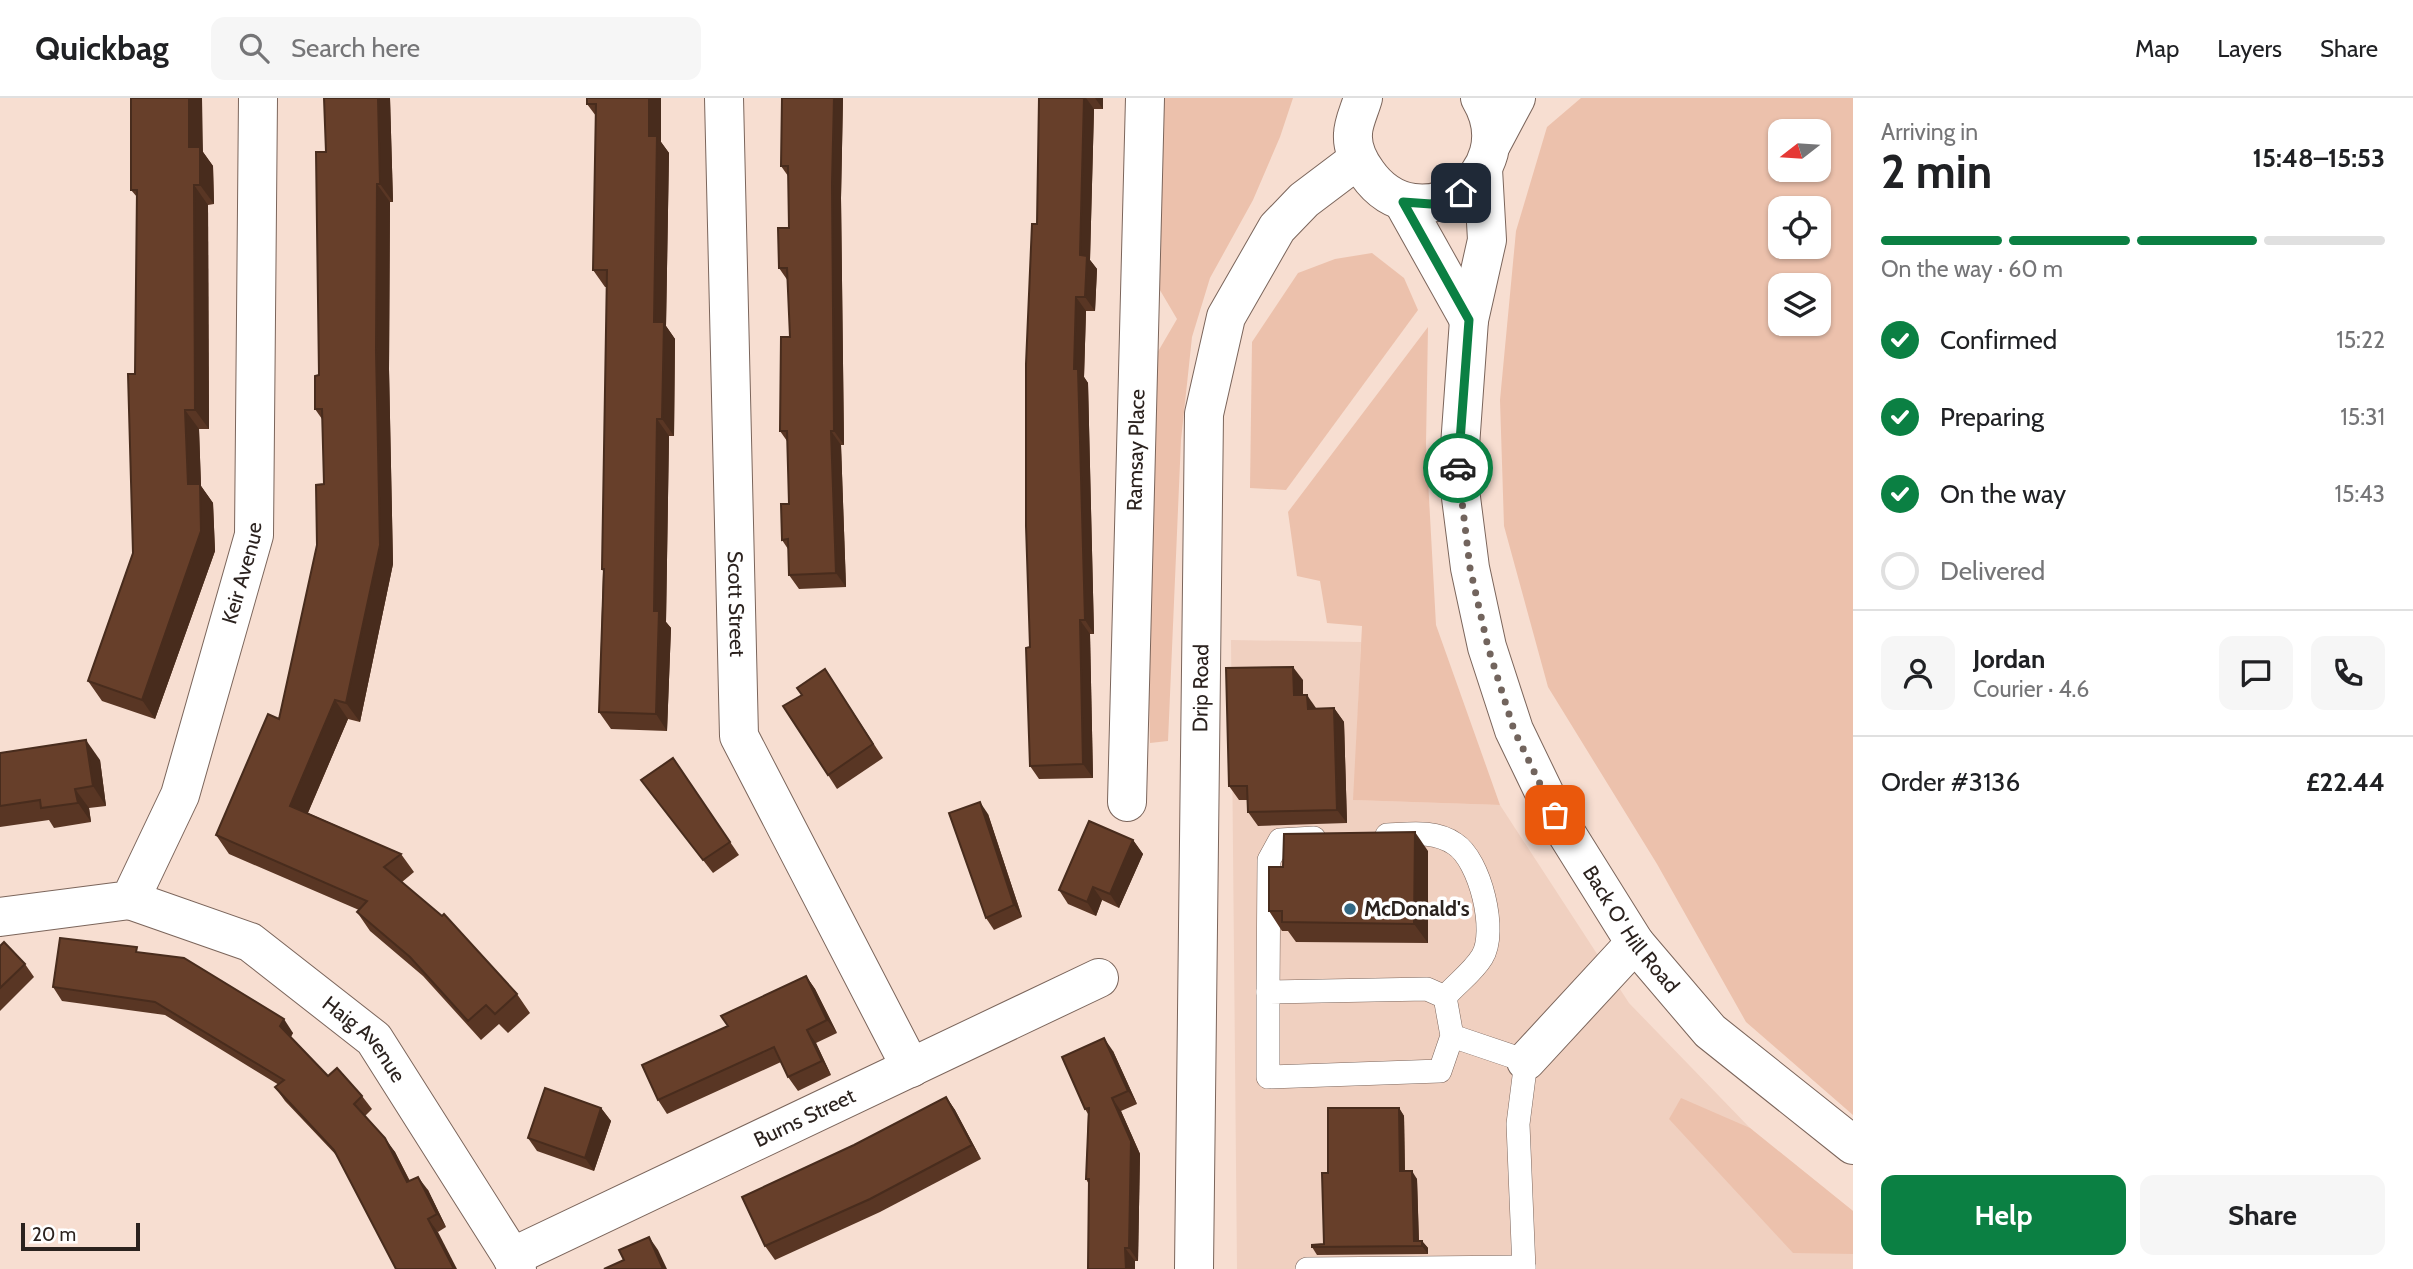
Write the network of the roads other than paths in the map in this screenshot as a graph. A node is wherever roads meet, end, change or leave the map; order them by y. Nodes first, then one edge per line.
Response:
1 (258, 98) edge
2 (724, 98) edge
3 (1145, 98) edge
4 (1363, 98) edge
5 (1480, 98) edge
6 (1516, 98) edge
7 (1488, 156) junction
8 (1357, 160) junction
9 (1403, 202) junction
10 (1469, 320) junction
11 (1127, 802) dead end
12 (1361, 836) edge
13 (1334, 837) edge
14 (130, 900) junction
15 (0, 917) edge
16 (1635, 943) junction
17 (1098, 978) dead end
18 (1268, 992) junction
19 (1445, 997) junction
20 (1452, 1037) junction
21 (1526, 1061) junction
22 (911, 1068) junction
23 (1853, 1145) edge
24 (514, 1263) edge
25 (1524, 1268) edge
26 (1194, 1269) edge
27 (1307, 1269) edge

1 - 14 street, Keir Avenue
2 - 22 street, Scott Street
3 - 11 street, Ramsay Place
4 - 8 street
5 - 7 street, Back O' Hill Road
6 - 7 street
7 - 9 street
7 - 10 street, Back O' Hill Road
8 - 9 street
8 - 26 street, Drip Road
9 - 10 street
10 - 16 street, Back O' Hill Road
12 - 19 lane
13 - 18 lane
14 - 15 street
14 - 24 street, Haig Avenue
16 - 21 street
16 - 23 street, Back O' Hill Road
17 - 22 street, Burns Street
18 - 19 lane
18 - 20 lane
19 - 20 lane
20 - 21 lane
21 - 25 lane
22 - 24 street, Burns Street
25 - 27 lane

